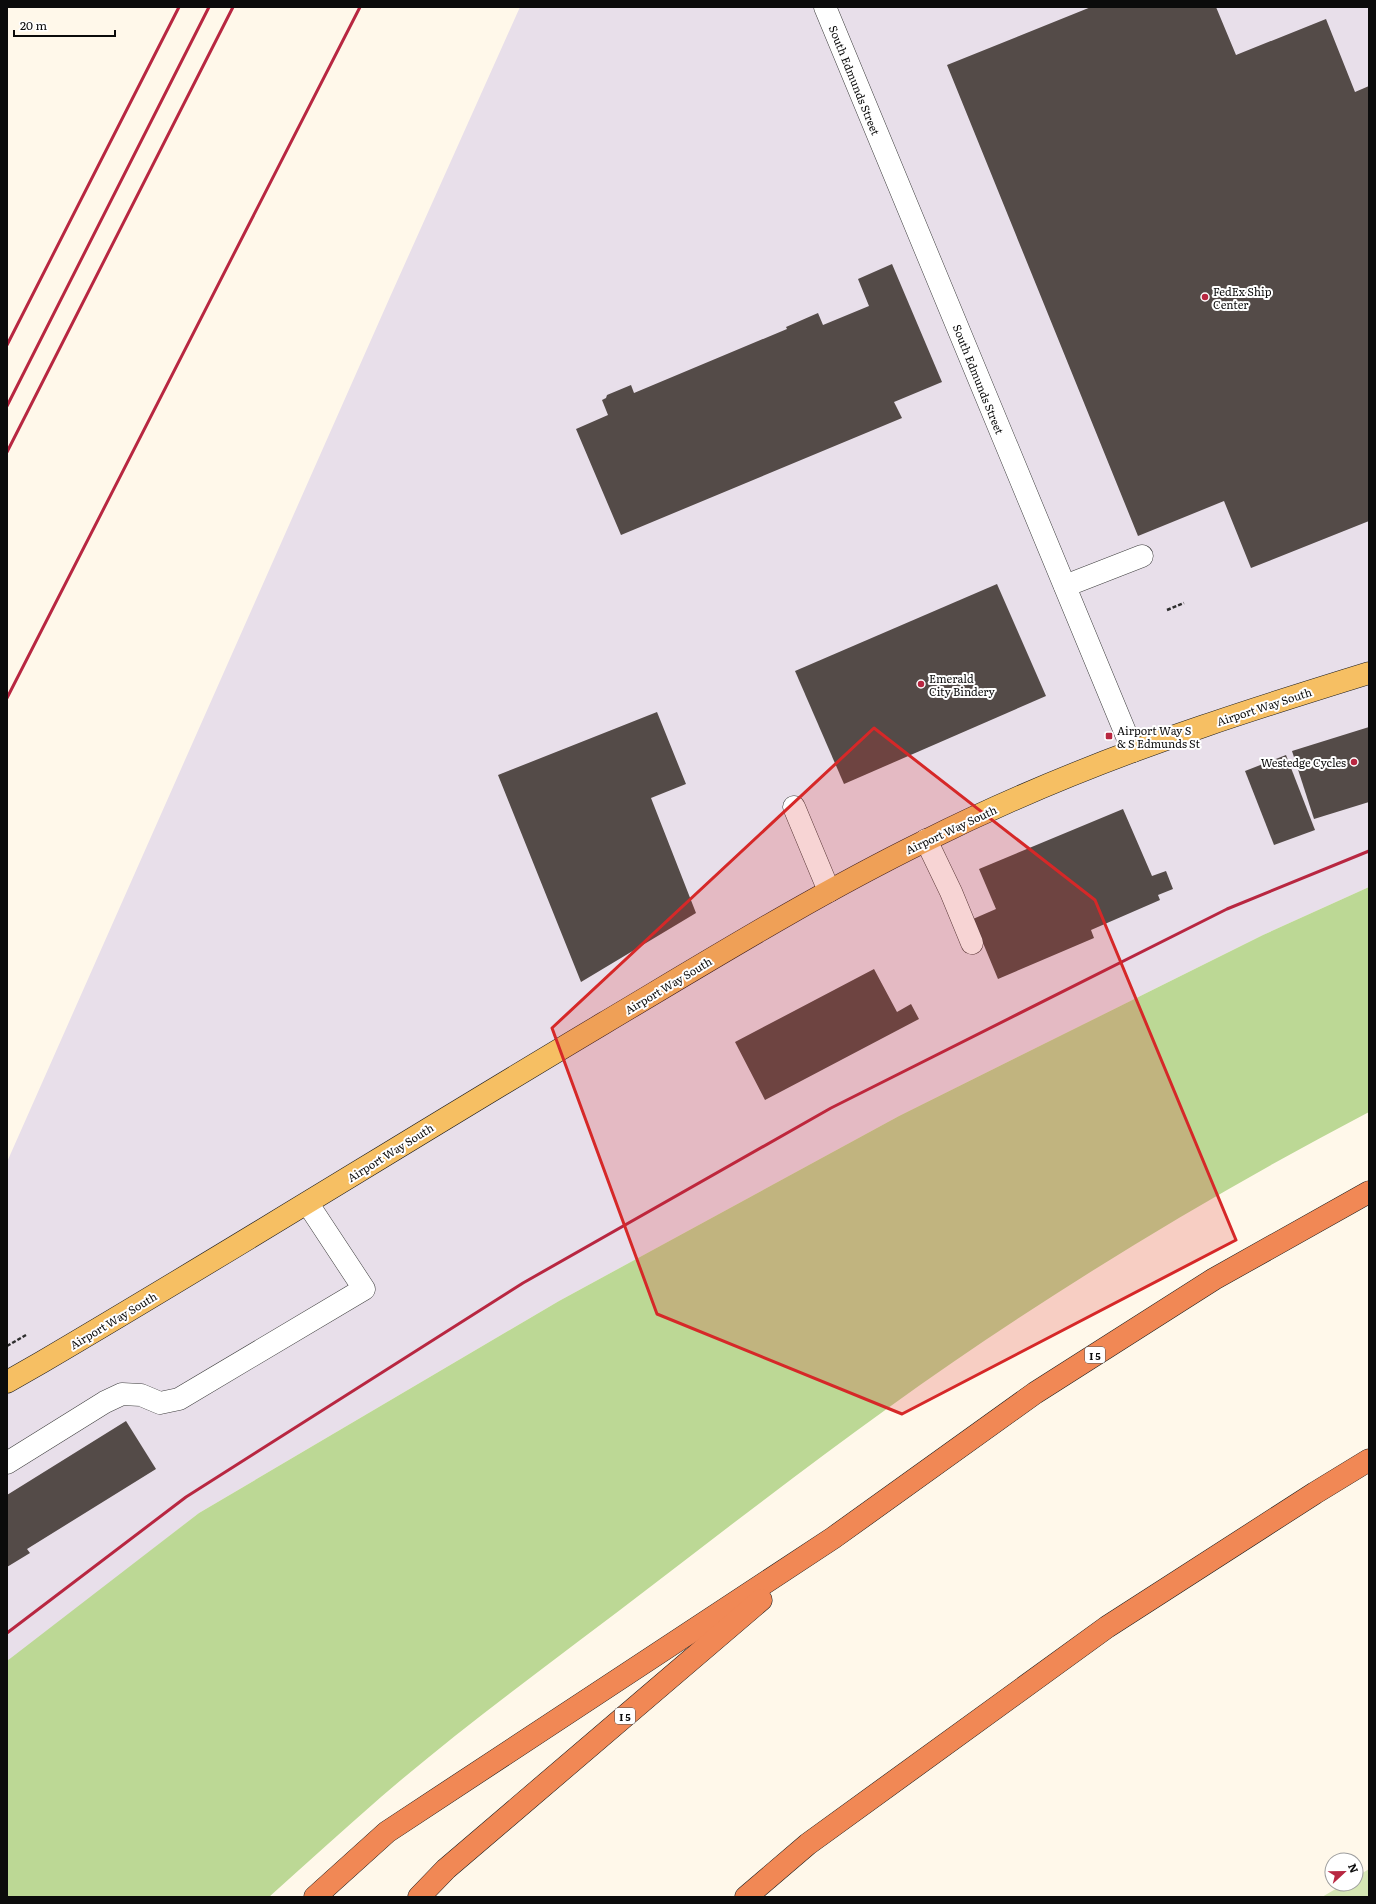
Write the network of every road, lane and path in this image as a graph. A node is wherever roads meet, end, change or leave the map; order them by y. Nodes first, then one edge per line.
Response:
1 (825, 7) edge
2 (1142, 556) dead end
3 (1065, 586) junction
4 (1184, 603) dead end
5 (1167, 610) dead end
6 (1369, 673) edge
7 (1133, 751) junction
8 (794, 807) dead end
9 (926, 840) junction
10 (830, 891) junction
11 (972, 943) dead end
12 (1369, 1192) edge
13 (308, 1204) junction
14 (7, 1382) edge
15 (1369, 1460) edge
16 (7, 1463) edge
17 (833, 1538) junction
18 (315, 1897) edge
19 (419, 1897) edge
20 (746, 1897) edge

1 - 3 street, South Edmunds Street
2 - 3 street
3 - 7 street, South Edmunds Street
4 - 5 path
6 - 7 main road, Airport Way South
7 - 9 main road, Airport Way South
8 - 10 street
9 - 10 main road, Airport Way South
9 - 11 street
10 - 13 main road, Airport Way South
12 - 17 highway, I 5
13 - 14 main road, Airport Way South
13 - 16 street
15 - 20 highway
17 - 18 highway
17 - 19 highway, I 5

